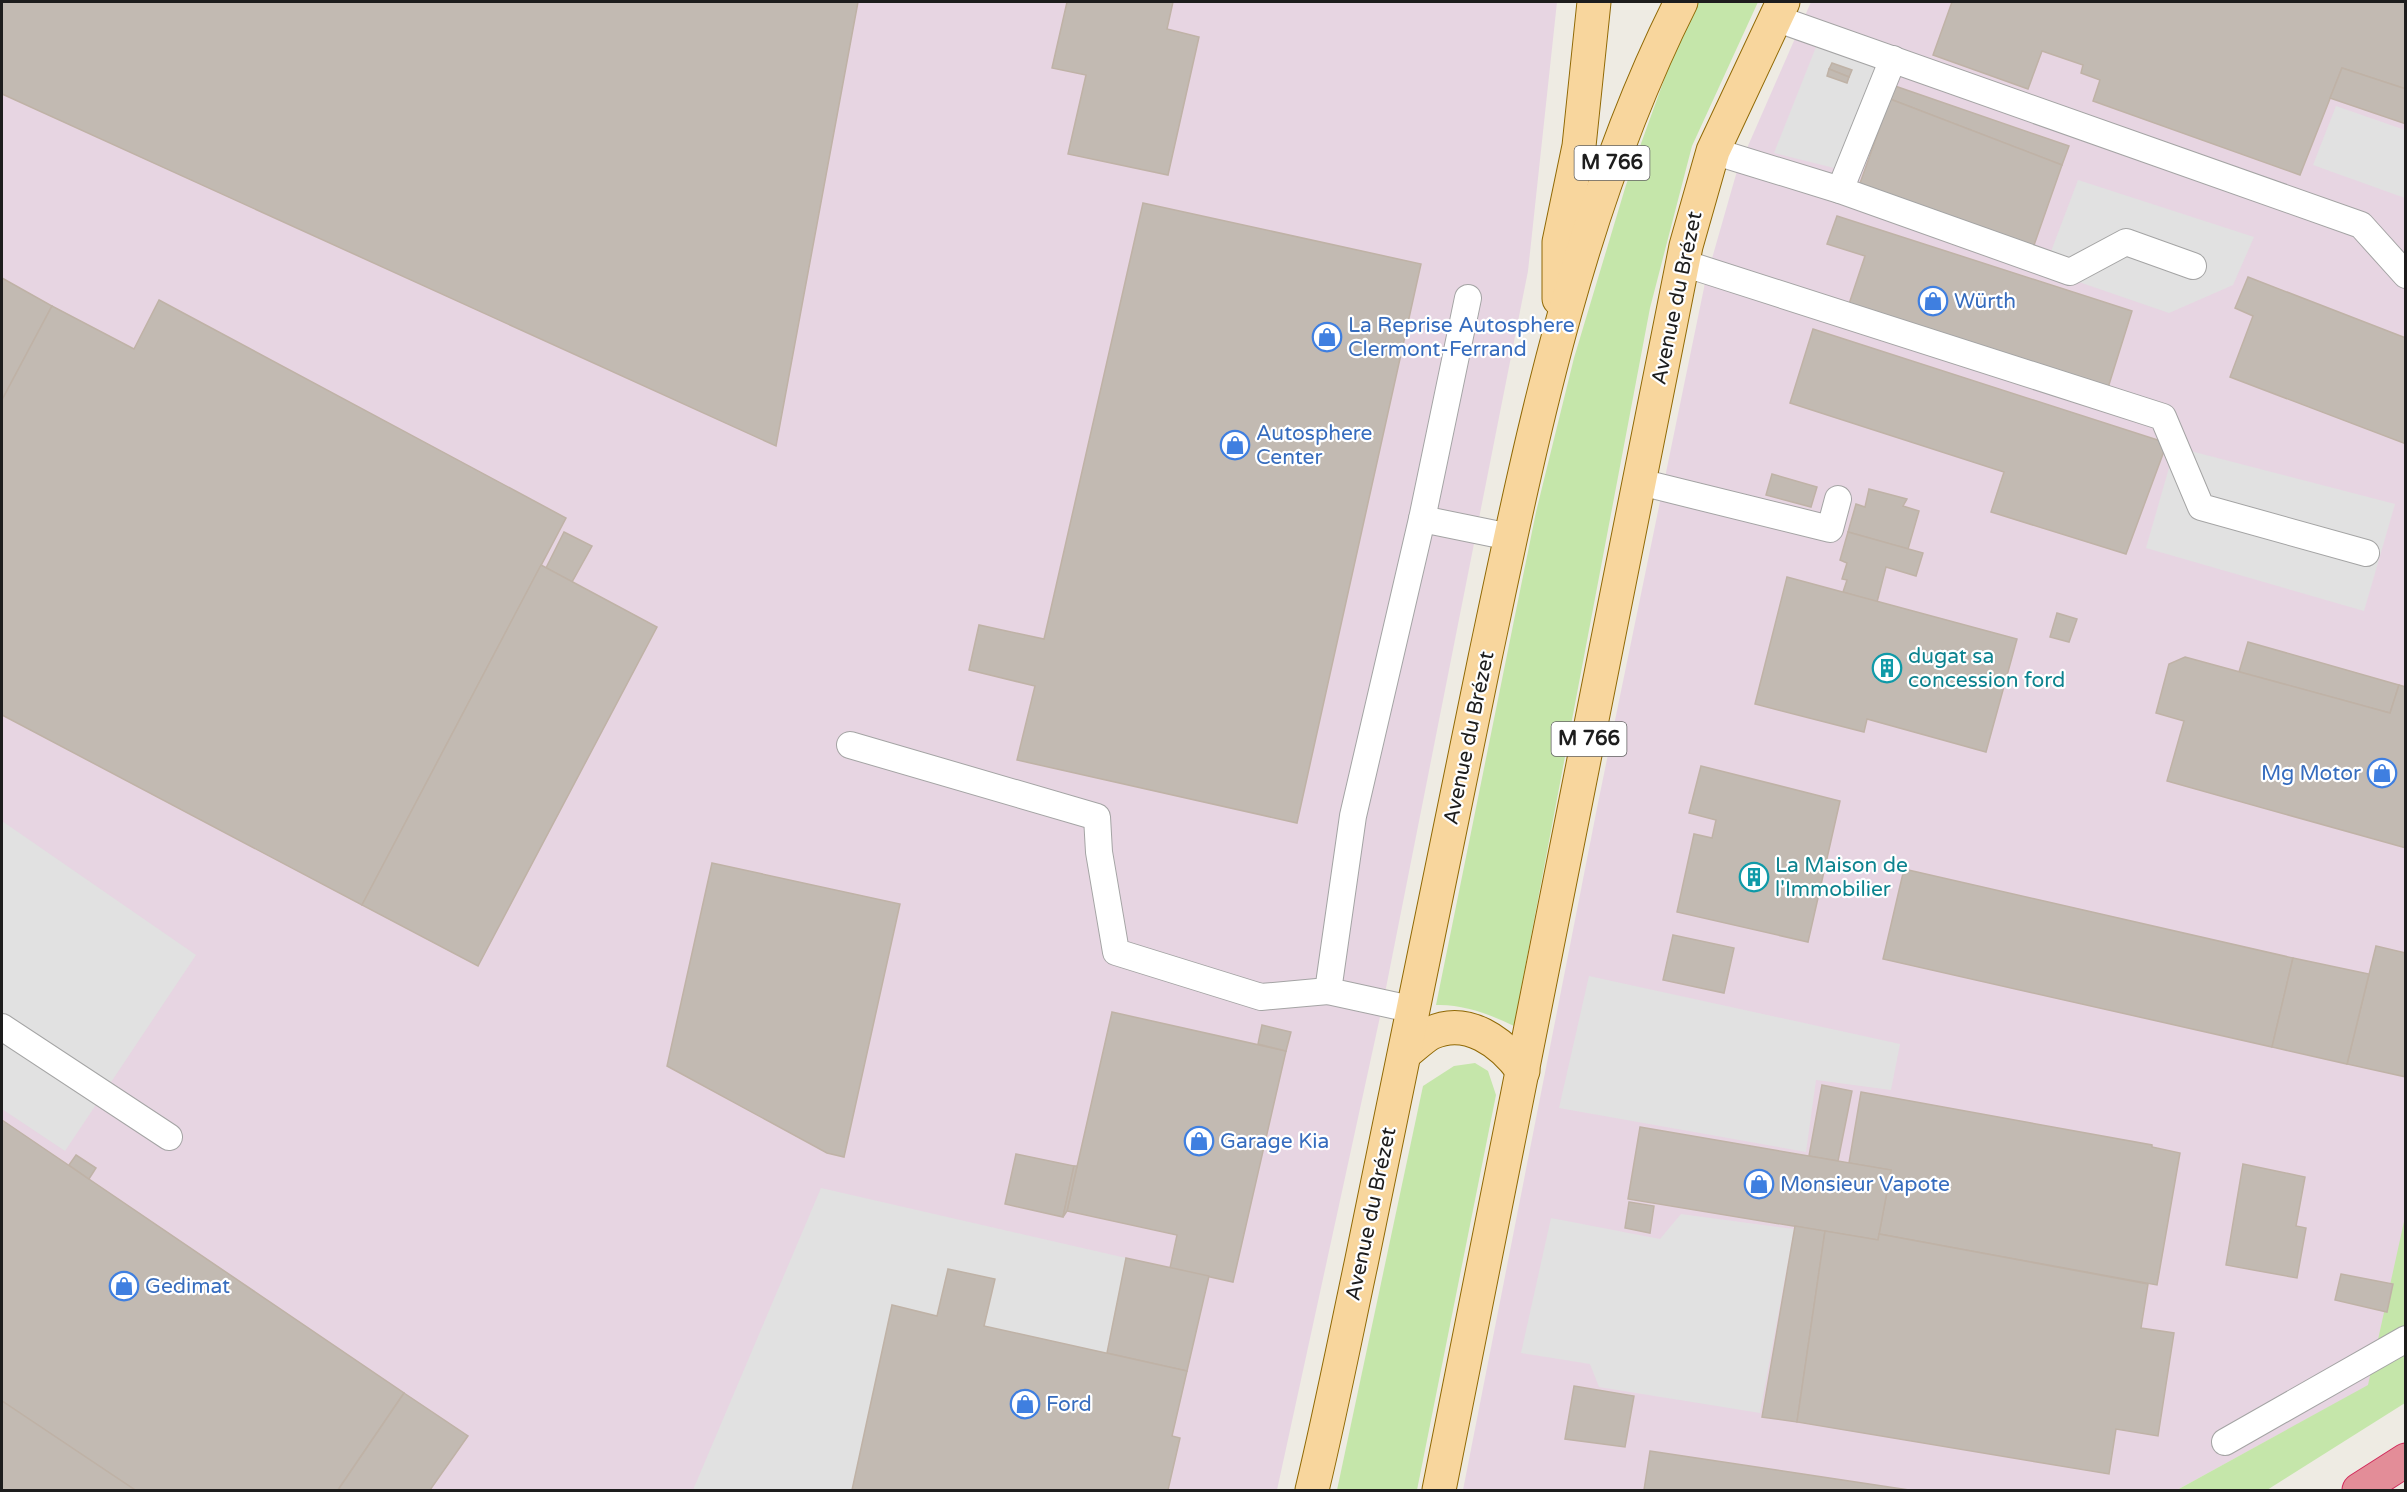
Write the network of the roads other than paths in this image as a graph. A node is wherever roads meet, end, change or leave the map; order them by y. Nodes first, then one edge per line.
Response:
1 (1594, 2) edge
2 (1681, 2) edge
3 (1779, 10) edge
4 (1893, 59) junction
5 (1713, 151) junction
6 (1840, 190) junction
7 (1683, 263) junction
8 (2193, 266) dead end
9 (2406, 275) edge
10 (1468, 298) dead end
11 (1559, 331) junction
12 (1640, 482) junction
13 (1838, 499) dead end
14 (1422, 519) junction
15 (1510, 537) junction
16 (2366, 553) dead end
17 (850, 746) dead end
18 (1328, 991) junction
19 (1414, 1010) junction
20 (2, 1027) edge
21 (1405, 1053) junction
22 (1522, 1071) junction
23 (169, 1137) dead end
24 (2406, 1339) edge
25 (2225, 1442) dead end
26 (2406, 1460) edge
27 (1312, 1491) edge
28 (1439, 1491) edge
29 (2359, 1491) edge

1 - 11 main road
2 - 11 main road, Avenue du Brézet / M 766
3 - 4 lane
3 - 5 main road, Avenue du Brézet / M 766
4 - 6 lane
4 - 9 lane
5 - 6 lane
5 - 7 main road, Avenue du Brézet / M 766
6 - 8 lane
7 - 12 main road, Avenue du Brézet / M 766
7 - 16 lane
10 - 14 lane
11 - 15 main road, Avenue du Brézet / M 766
12 - 13 lane
12 - 22 main road, Avenue du Brézet / M 766
14 - 15 lane
14 - 18 lane
15 - 19 main road, Avenue du Brézet / M 766
17 - 18 lane
18 - 19 lane
19 - 21 main road, Avenue du Brézet / M 766
20 - 23 lane
21 - 22 main road
21 - 27 main road, Avenue du Brézet / M 766
22 - 28 main road, Avenue du Brézet / M 766
24 - 25 lane
26 - 29 highway

